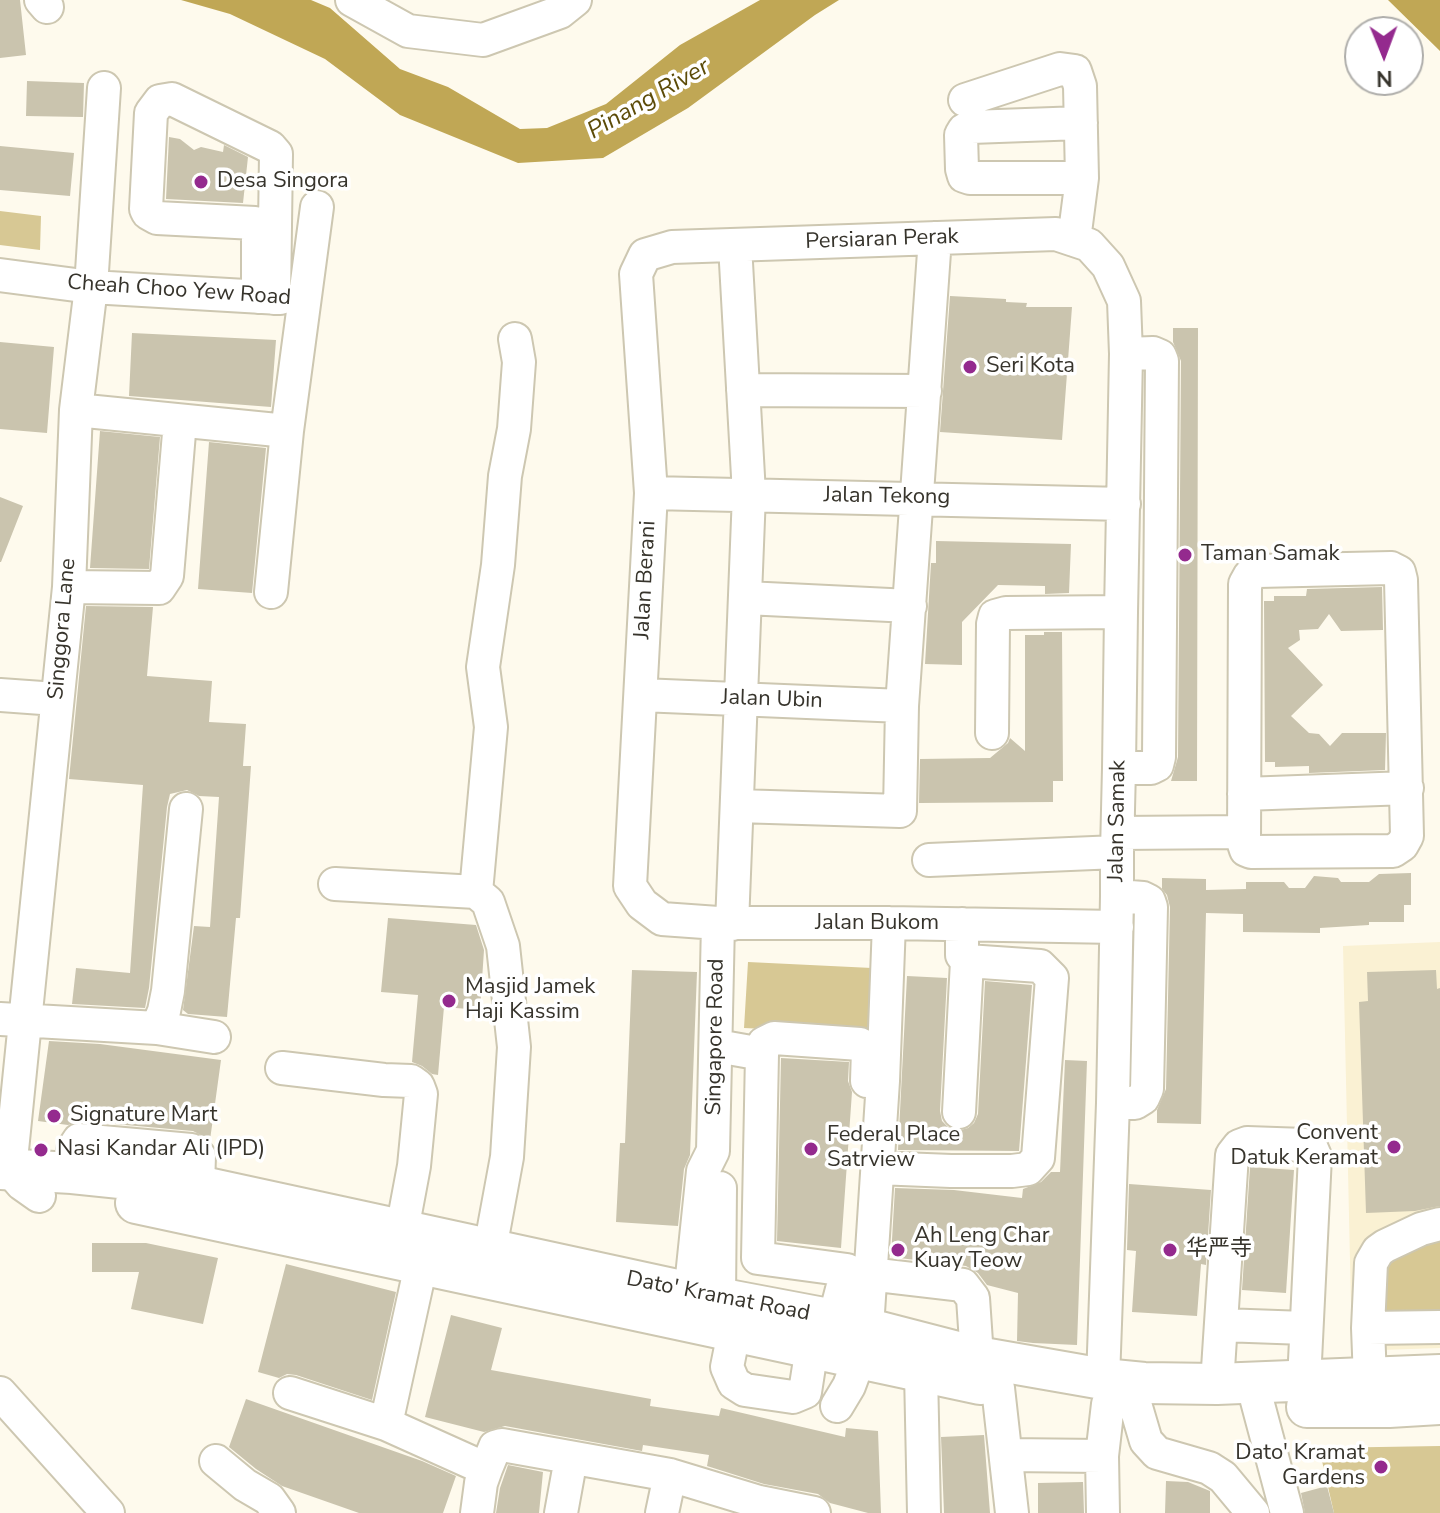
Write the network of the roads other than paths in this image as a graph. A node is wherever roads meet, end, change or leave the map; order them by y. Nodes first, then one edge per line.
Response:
1 (352, 0) edge
2 (575, 0) edge
3 (104, 88) dead end
4 (965, 100) dead end
5 (1081, 123) junction
6 (1082, 178) junction
7 (317, 207) dead end
8 (935, 238) junction
9 (1074, 240) junction
10 (735, 245) junction
11 (645, 255) joint
12 (1108, 266) joint
13 (0, 275) edge
14 (91, 287) junction
15 (278, 298) junction
16 (515, 339) dead end
17 (1126, 354) junction
18 (743, 390) junction
19 (925, 391) junction
20 (76, 410) junction
21 (180, 421) junction
22 (287, 431) junction
23 (651, 493) junction
24 (749, 494) junction
25 (919, 498) junction
26 (1124, 504) junction
27 (69, 587) junction
28 (271, 592) dead end
29 (746, 598) junction
30 (910, 606) junction
31 (1121, 612) junction
32 (0, 695) edge
33 (641, 695) junction
34 (56, 699) junction
35 (741, 699) junction
36 (902, 706) junction
37 (992, 733) dead end
38 (1119, 768) junction
39 (1407, 788) junction
40 (1244, 794) junction
41 (737, 806) junction
42 (186, 809) dead end
43 (1244, 832) junction
44 (1117, 842) junction
45 (929, 860) dead end
46 (335, 884) dead end
47 (476, 892) junction
48 (642, 904) joint
49 (1117, 912) junction
50 (889, 923) junction
51 (725, 924) junction
52 (962, 924) junction
53 (967, 961) junction
54 (13, 1019) edge
55 (157, 1028) junction
56 (214, 1037) dead end
57 (717, 1046) junction
58 (762, 1054) junction
59 (282, 1068) dead end
60 (959, 1112) dead end
61 (877, 1168) junction
62 (12, 1183) edge
63 (1440, 1224) edge
64 (402, 1230) junction
65 (490, 1249) junction
66 (421, 1265) junction
67 (858, 1272) junction
68 (514, 1284) junction
69 (708, 1311) junction
70 (1222, 1325) junction
71 (1440, 1327) edge
72 (1305, 1328) junction
73 (1368, 1328) junction
74 (843, 1339) junction
75 (921, 1372) junction
76 (988, 1373) junction
77 (1440, 1375) edge
78 (1370, 1379) junction
79 (1304, 1381) junction
80 (1242, 1391) junction
81 (0, 1393) edge
82 (290, 1393) dead end
83 (1116, 1396) junction
84 (1440, 1404) edge
85 (837, 1406) dead end
86 (386, 1424) junction
87 (1007, 1455) junction
88 (1102, 1456) junction
89 (571, 1458) junction
90 (216, 1461) dead end
91 (486, 1469) junction
92 (670, 1475) junction
93 (759, 1507) edge
94 (108, 1513) edge
95 (279, 1513) edge
96 (477, 1513) edge
97 (561, 1513) edge
98 (662, 1513) edge
99 (814, 1513) edge
100 (924, 1513) edge
101 (1012, 1513) edge
102 (1103, 1513) edge
103 (1253, 1513) edge
104 (1287, 1513) edge

1 - 2 street
3 - 14 street, Singgora Lane
4 - 5 street
5 - 6 street
5 - 6 street
6 - 9 street
7 - 15 street
8 - 9 street, Persiaran Perak
8 - 10 street, Persiaran Perak
8 - 19 street
9 - 12 street, Persiaran Perak
10 - 11 street, Persiaran Perak
10 - 18 street, Singapore Road
11 - 23 street, Jalan Berani
12 - 17 street, Jalan Samak
13 - 14 street, Cheah Choo Yew Road
14 - 15 street, Cheah Choo Yew Road
14 - 20 street, Singgora Lane
15 - 15 street
15 - 22 street, Cheah Choo Yew Road
16 - 47 street
17 - 26 street, Jalan Samak
17 - 38 street
18 - 19 street
18 - 24 street, Singapore Road
19 - 25 street
20 - 21 street
20 - 27 street, Singgora Lane
21 - 22 street
21 - 27 street
22 - 28 street, Cheah Choo Yew Road
23 - 24 street, Jalan Tekong
23 - 33 street, Jalan Berani
24 - 25 street, Jalan Tekong
24 - 29 street, Singapore Road
25 - 26 street, Jalan Tekong
25 - 30 street
26 - 31 street, Jalan Samak
27 - 34 street, Singgora Lane
29 - 30 street
29 - 35 street, Singapore Road
30 - 36 street
31 - 37 street
31 - 38 street, Jalan Samak
32 - 34 street
33 - 35 street, Jalan Ubin
33 - 48 street, Jalan Berani
34 - 54 street, Singgora Lane
35 - 36 street, Jalan Ubin
35 - 41 street, Singapore Road
36 - 41 street
38 - 44 street, Jalan Samak
39 - 40 street
39 - 40 street
39 - 43 street
40 - 43 street
41 - 51 street, Singapore Road
42 - 55 street
43 - 44 street
44 - 45 street
44 - 49 street, Jalan Samak
46 - 47 street
47 - 65 street
48 - 51 street, Jalan Bukom
49 - 52 street, Jalan Bukom
49 - 83 street, Jalan Samak
50 - 51 street, Jalan Bukom
50 - 52 street, Jalan Bukom
50 - 61 street
51 - 57 street, Singapore Road
52 - 53 street
53 - 60 street
53 - 61 street
54 - 55 street
54 - 62 street, Singgora Lane
55 - 56 street
57 - 58 street
57 - 69 street, Singapore Road
58 - 67 street
58 - 67 street
59 - 64 street
61 - 67 street
62 - 64 main road, Dato' Kramat Road
62 - 66 main road, Dato' Kramat Road
63 - 73 street
64 - 65 main road, Dato' Kramat Road
65 - 68 street
65 - 69 main road, Dato' Kramat Road
66 - 68 main road, Dato' Kramat Road
66 - 86 street
67 - 74 street
67 - 76 street
68 - 69 main road, Dato' Kramat Road
69 - 74 main road, Dato' Kramat Road
69 - 74 street, Singapore Road
70 - 72 street
70 - 72 street
70 - 80 street
71 - 73 street
72 - 79 street
73 - 78 street
74 - 75 main road, Dato' Kramat Road
74 - 76 main road, Dato' Kramat Road
74 - 85 street
75 - 76 main road, Dato' Kramat Road
75 - 100 street
76 - 83 main road, Dato' Kramat Road
76 - 87 street
77 - 78 main road, Dato' Kramat Road
78 - 79 main road, Dato' Kramat Road
79 - 80 main road, Dato' Kramat Road
80 - 83 main road, Dato' Kramat Road
80 - 84 main road, Dato' Kramat Road
80 - 104 street
81 - 94 street
82 - 86 street
83 - 88 street, Jalan Samak
83 - 103 street
86 - 91 street
87 - 88 street
87 - 101 street
88 - 102 street, Jalan Samak
89 - 91 street
89 - 92 street
89 - 97 street
90 - 95 street
91 - 96 street
92 - 93 street
92 - 98 street
93 - 99 street

